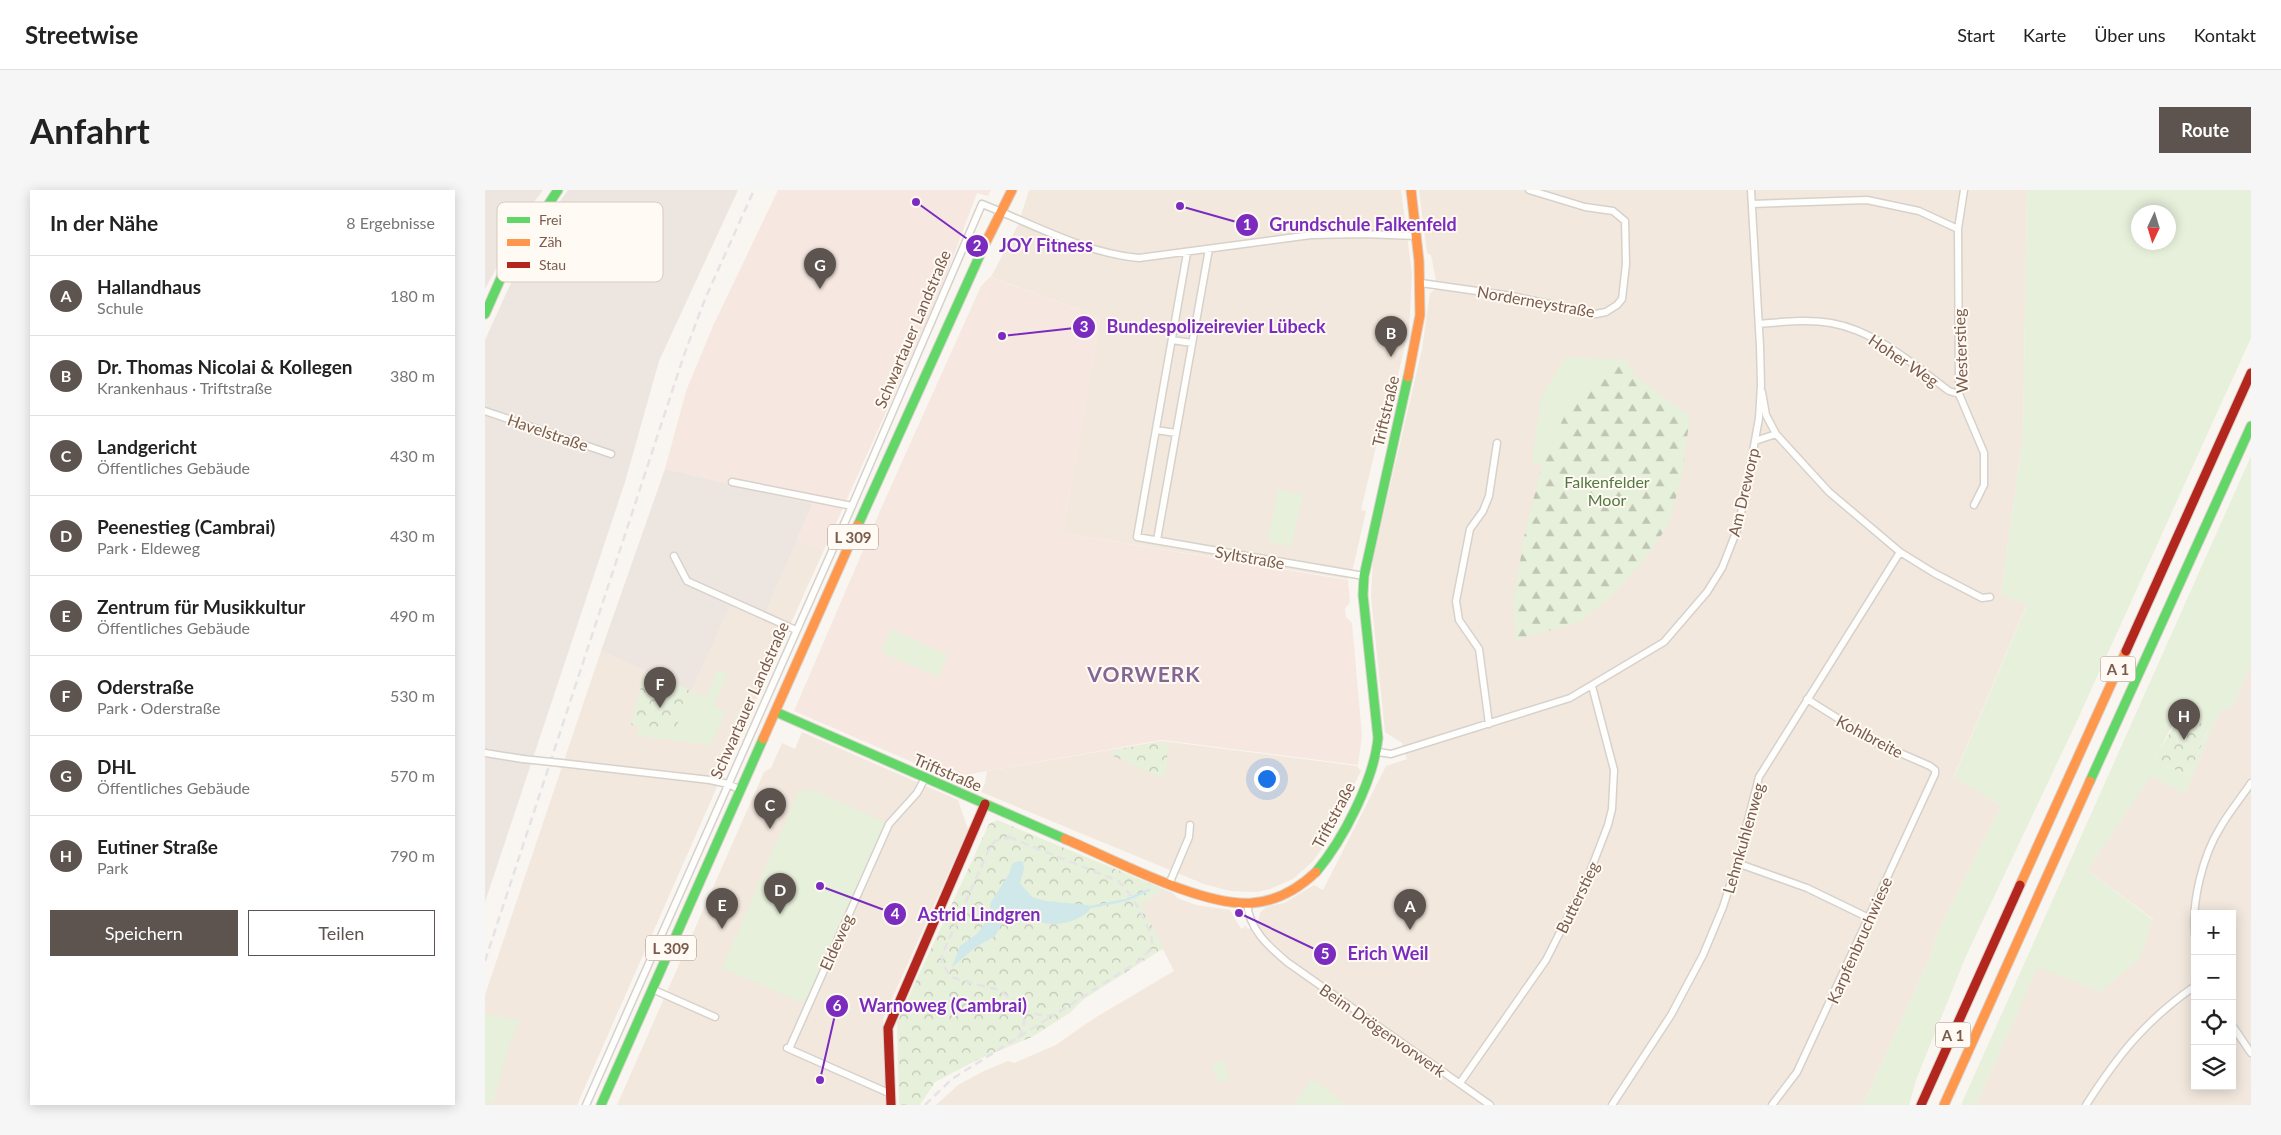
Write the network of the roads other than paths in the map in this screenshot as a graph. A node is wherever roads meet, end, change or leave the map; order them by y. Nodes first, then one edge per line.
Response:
1 (557, 190) edge
2 (1012, 190) edge
3 (1411, 190) edge
4 (1529, 190) edge
5 (1751, 190) edge
6 (1964, 190) edge
7 (549, 202) edge
8 (1752, 204) junction
9 (1000, 212) junction
10 (1958, 228) junction
11 (1417, 236) junction
12 (1209, 249) junction
13 (1187, 253) junction
14 (499, 282) edge
15 (1421, 283) junction
16 (485, 314) edge
17 (1759, 324) junction
18 (1172, 340) junction
19 (1192, 343) junction
20 (2251, 374) edge
21 (1761, 384) junction
22 (1959, 394) junction
23 (485, 411) edge
24 (2251, 426) edge
25 (1156, 430) junction
26 (1176, 433) junction
27 (1776, 434) junction
28 (1755, 440) junction
29 (1497, 442) dead end
30 (611, 454) dead end
31 (732, 482) dead end
32 (1974, 505) dead end
33 (852, 506) junction
34 (1157, 540) junction
35 (1900, 552) junction
36 (674, 556) dead end
37 (1364, 576) junction
38 (1990, 597) dead end
39 (796, 630) junction
40 (1592, 686) junction
41 (1807, 699) junction
42 (776, 712) junction
43 (1489, 724) junction
44 (1378, 752) junction
45 (485, 753) edge
46 (1935, 770) joint
47 (925, 778) junction
48 (2251, 783) edge
49 (728, 784) junction
50 (741, 790) junction
51 (985, 804) junction
52 (1190, 825) dead end
53 (1737, 863) junction
54 (1170, 882) junction
55 (1247, 903) junction
56 (2195, 910) edge
57 (1869, 918) junction
58 (652, 989) junction
59 (2191, 989) edge
60 (715, 1017) dead end
61 (2236, 1031) edge
62 (2251, 1053) edge
63 (1460, 1084) junction
64 (891, 1094) junction
65 (586, 1105) edge
66 (601, 1105) edge
67 (891, 1105) edge
68 (1490, 1105) edge
69 (1611, 1105) edge
70 (1771, 1105) edge
71 (1921, 1105) edge
72 (1944, 1105) edge
73 (2085, 1105) edge

1 - 7 main road
2 - 9 main road, L 309
3 - 11 main road, Triftstraße
4 - 15 street, Norderneystraße
5 - 8 street, Am Dreworp
6 - 10 street, Westerstieg
8 - 10 street
8 - 17 street, Am Dreworp
9 - 13 street
9 - 33 street, Schwartauer Landstraße
9 - 42 main road, Schwartauer Landstraße / L 309
10 - 22 street, Westerstieg
11 - 12 street
11 - 15 main road, Triftstraße
12 - 13 street
12 - 19 street
13 - 18 street
14 - 16 main road
15 - 37 main road, Triftstraße
17 - 21 street, Am Dreworp
17 - 22 street, Hoher Weg
18 - 19 street
18 - 25 street
19 - 26 street
20 - 71 main road, A 1
21 - 27 street
21 - 28 street, Am Dreworp
22 - 32 street, Westerstieg
23 - 30 street, Havelstraße
24 - 72 main road, A 1
25 - 26 street
25 - 34 street, Syltstraße
26 - 34 street
27 - 28 street
27 - 35 street
28 - 40 street, Am Dreworp
29 - 43 street
31 - 33 street
33 - 39 street, Schwartauer Landstraße
34 - 37 street, Syltstraße
35 - 38 street
35 - 41 street, Lehmkuhlenweg
36 - 39 street
37 - 44 main road, Triftstraße
39 - 49 street, Schwartauer Landstraße
40 - 43 street, Am Dreworp
40 - 63 street, Butterstieg
41 - 46 street, Kohlbreite
41 - 53 street, Lehmkuhlenweg
42 - 47 main road, Triftstraße
42 - 50 main road, Schwartauer Landstraße / L 309
43 - 44 street, Am Dreworp
44 - 55 main road, Triftstraße
45 - 49 street, bridge
46 - 57 street, Karpfenbruchwiese
47 - 51 main road, Triftstraße
47 - 64 street, Eldeweg
48 - 56 street
49 - 50 street
49 - 65 street, Schwartauer Landstraße
50 - 58 main road, Schwartauer Landstraße / L 309
51 - 54 main road, Triftstraße
51 - 64 main road
52 - 54 street
53 - 57 street
53 - 69 street, Lehmkuhlenweg
54 - 55 main road, Triftstraße
55 - 63 street, Beim Drögenvorwerk
57 - 70 street, Karpfenbruchwiese
58 - 60 street
58 - 66 main road, Schwartauer Landstraße / L 309
59 - 73 street
61 - 62 street
63 - 68 street, Beim Drögenvorwerk
64 - 67 main road

